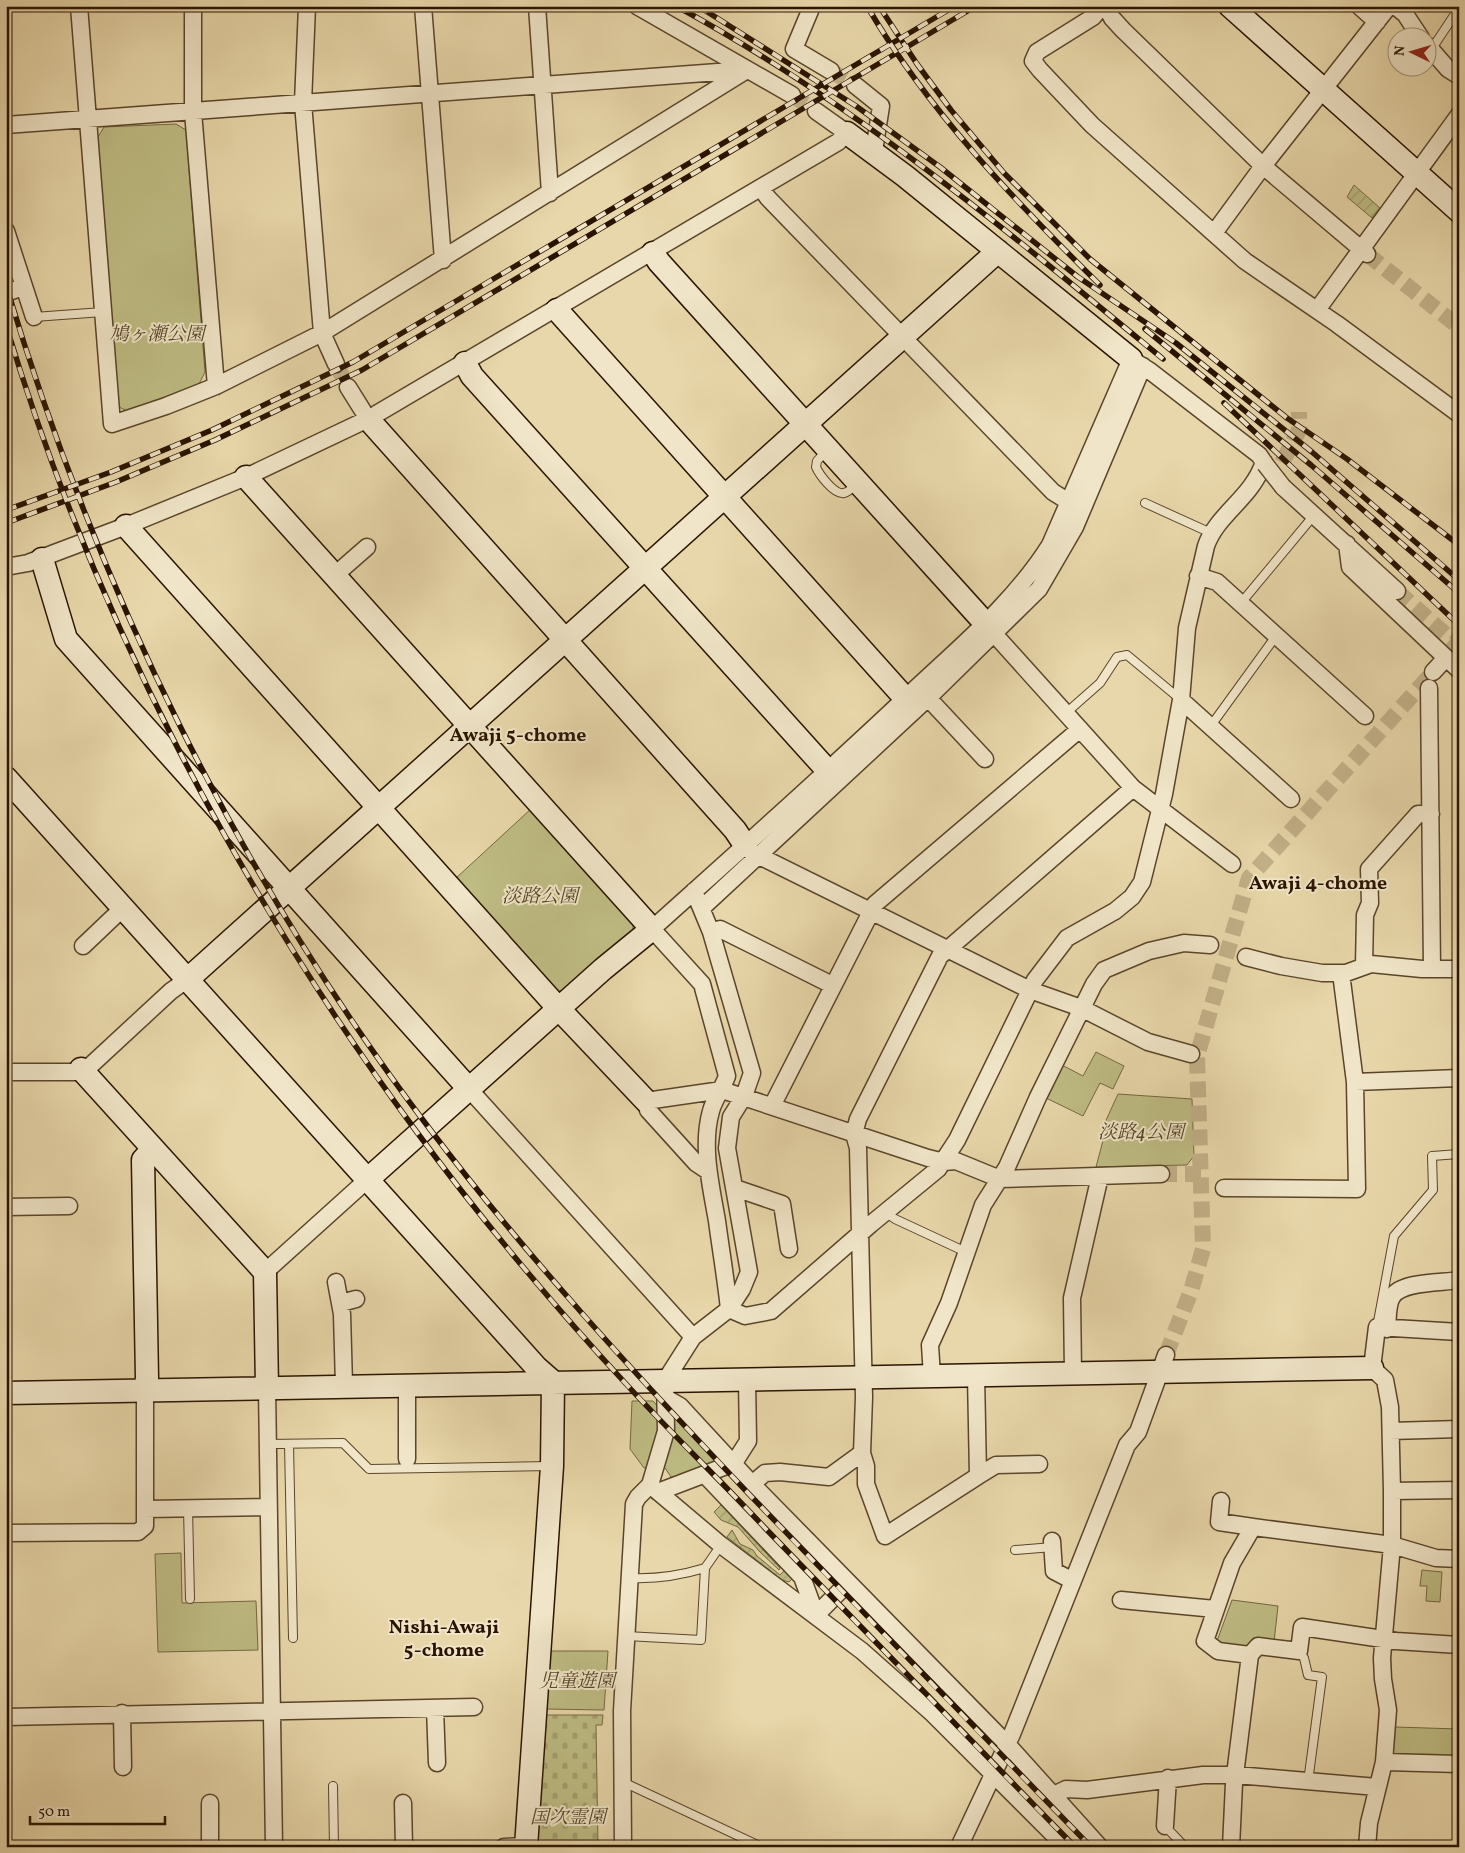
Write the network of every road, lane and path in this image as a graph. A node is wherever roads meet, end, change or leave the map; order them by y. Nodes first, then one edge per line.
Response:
1 (79, 6) edge
2 (193, 6) edge
3 (308, 6) edge
4 (424, 6) edge
5 (537, 6) edge
6 (637, 6) edge
7 (812, 6) edge
8 (1102, 6) edge
9 (1106, 6) edge
10 (1230, 6) edge
11 (1358, 6) edge
12 (1389, 6) edge
13 (1395, 6) edge
14 (1459, 8) edge
15 (1377, 22) junction
16 (1414, 28) edge
17 (1438, 32) edge
18 (1438, 58) edge
19 (747, 70) junction
20 (832, 70) tunnel mouth
21 (1459, 76) edge
22 (855, 85) tunnel mouth
23 (542, 86) junction
24 (1323, 91) junction
25 (430, 94) junction
26 (792, 95) tunnel mouth
27 (303, 103) junction
28 (816, 111) tunnel mouth
29 (193, 112) junction
30 (1459, 115) edge
31 (87, 118) junction
32 (6, 125) edge
33 (847, 133) junction
34 (874, 151) junction
35 (1263, 166) junction
36 (1416, 173) junction
37 (761, 188) junction
38 (550, 193) junction
39 (1459, 211) edge
40 (6, 230) edge
41 (1214, 233) junction
42 (998, 251) junction
43 (1364, 251) junction
44 (653, 253) junction
45 (443, 260) junction
46 (23, 287) junction
47 (6, 293) edge
48 (557, 310) junction
49 (1317, 310) junction
50 (103, 312) junction
51 (34, 317) joint
52 (322, 332) junction
53 (902, 336) junction
54 (465, 363) junction
55 (1137, 363) junction
56 (336, 364) tunnel mouth
57 (216, 386) junction
58 (348, 387) tunnel mouth
59 (1459, 414) edge
60 (368, 419) junction
61 (805, 424) junction
62 (1263, 464) junction
63 (246, 477) junction
64 (725, 497) junction
65 (1069, 502) junction
66 (1145, 503) dead end
67 (1315, 514) junction
68 (126, 526) junction
69 (1210, 534) junction
70 (1347, 544) junction
71 (367, 547) dead end
72 (42, 558) junction
73 (6, 567) edge
74 (645, 568) junction
75 (335, 576) junction
76 (1198, 576) junction
77 (1397, 591) tunnel mouth
78 (1240, 603) junction
79 (990, 629) junction
80 (1276, 636) junction
81 (564, 641) junction
82 (1445, 659) junction
83 (1459, 670) edge
84 (1433, 672) tunnel mouth
85 (1429, 688) dead end
86 (906, 698) junction
87 (928, 698) junction
88 (1182, 700) junction
89 (1066, 713) junction
90 (1365, 716) dead end
91 (470, 725) junction
92 (1210, 727) junction
93 (1080, 729) junction
94 (984, 759) dead end
95 (828, 771) junction
96 (6, 778) edge
97 (1133, 788) junction
98 (1291, 799) dead end
99 (380, 807) junction
100 (1160, 810) junction
101 (1431, 814) junction
102 (752, 851) junction
103 (1232, 864) dead end
104 (289, 888) junction
105 (694, 891) junction
106 (124, 907) junction
107 (702, 908) junction
108 (870, 911) junction
109 (652, 929) junction
110 (711, 932) junction
111 (1210, 945) dead end
112 (83, 946) dead end
113 (946, 949) junction
114 (1246, 956) dead end
115 (1364, 966) junction
116 (1459, 968) edge
117 (1432, 969) junction
118 (1341, 973) junction
119 (188, 979) junction
120 (832, 985) junction
121 (1030, 990) junction
122 (1081, 1008) junction
123 (559, 1009) junction
124 (1191, 1054) dead end
125 (81, 1069) junction
126 (6, 1072) edge
127 (1459, 1078) edge
128 (1355, 1082) junction
129 (470, 1089) junction
130 (722, 1090) junction
131 (744, 1096) junction
132 (646, 1101) junction
133 (772, 1106) junction
134 (854, 1134) junction
135 (153, 1149) junction
136 (1459, 1154) edge
137 (944, 1162) junction
138 (708, 1171) junction
139 (1161, 1174) tunnel mouth
140 (1100, 1176) junction
141 (1000, 1179) junction
142 (367, 1180) junction
143 (735, 1188) junction
144 (1224, 1188) dead end
145 (69, 1206) dead end
146 (6, 1207) edge
147 (885, 1212) junction
148 (860, 1233) junction
149 (789, 1249) dead end
150 (966, 1252) junction
151 (265, 1272) junction
152 (1459, 1280) edge
153 (336, 1282) dead end
154 (728, 1309) junction
155 (1382, 1328) junction
156 (1459, 1332) edge
157 (693, 1337) junction
158 (1163, 1363) junction
159 (1372, 1368) junction
160 (1073, 1373) junction
161 (976, 1375) junction
162 (863, 1376) junction
163 (932, 1376) junction
164 (748, 1378) junction
165 (554, 1382) junction
166 (407, 1384) junction
167 (344, 1385) junction
168 (267, 1388) junction
169 (666, 1389) junction
170 (145, 1390) junction
171 (6, 1392) edge
172 (1459, 1429) edge
173 (1391, 1431) junction
174 (267, 1444) junction
175 (289, 1444) junction
176 (862, 1453) junction
177 (407, 1459) dead end
178 (734, 1463) junction
179 (1039, 1464) dead end
180 (552, 1466) junction
181 (705, 1474) junction
182 (978, 1476) junction
183 (752, 1484) junction
184 (654, 1489) junction
185 (1459, 1490) edge
186 (1392, 1491) junction
187 (1221, 1501) dead end
188 (268, 1507) junction
189 (188, 1508) junction
190 (145, 1509) junction
191 (1253, 1528) junction
192 (6, 1533) edge
193 (1052, 1544) joint
194 (721, 1545) junction
195 (1392, 1545) junction
196 (1015, 1550) dead end
197 (1459, 1559) edge
198 (705, 1568) junction
199 (630, 1578) junction
200 (1072, 1580) junction
201 (848, 1583) junction
202 (190, 1598) dead end
203 (1121, 1600) dead end
204 (1215, 1609) junction
205 (816, 1615) junction
206 (626, 1636) junction
207 (293, 1638) dead end
208 (1384, 1639) junction
209 (1459, 1645) edge
210 (1299, 1651) junction
211 (1250, 1655) junction
212 (474, 1707) dead end
213 (435, 1708) junction
214 (272, 1711) junction
215 (122, 1713) junction
216 (6, 1717) edge
217 (1007, 1744) junction
218 (1384, 1762) junction
219 (437, 1763) dead end
220 (1459, 1764) edge
221 (123, 1767) dead end
222 (994, 1773) junction
223 (1236, 1775) junction
224 (1168, 1778) junction
225 (621, 1781) junction
226 (1308, 1782) junction
227 (333, 1786) dead end
228 (1377, 1787) junction
229 (1052, 1796) junction
230 (210, 1803) dead end
231 (403, 1803) dead end
232 (1165, 1826) joint
233 (526, 1846) edge
234 (210, 1847) edge
235 (274, 1847) edge
236 (334, 1847) edge
237 (404, 1847) edge
238 (504, 1847) edge
239 (622, 1847) edge
240 (762, 1847) edge
241 (959, 1847) edge
242 (1066, 1847) edge
243 (1100, 1847) edge
244 (1185, 1847) edge
245 (1231, 1847) edge
246 (1367, 1847) edge

1 - 31 street
2 - 29 street
3 - 27 street
4 - 25 street
5 - 23 street
6 - 19 street
7 - 20 street
8 - 41 street
9 - 35 street
10 - 24 street
11 - 15 street
12 - 15 street
13 - 16 street
14 - 17 lane
15 - 24 street
18 - 21 street
19 - 23 street
19 - 26 street
19 - 38 street
22 - 34 street
23 - 25 street
23 - 38 street
24 - 35 street
24 - 36 street
25 - 27 street
25 - 45 street
27 - 29 street
27 - 52 street
28 - 33 street
29 - 31 street
29 - 57 street
30 - 36 street
31 - 32 street
31 - 50 street
33 - 34 street
33 - 37 street
34 - 42 street
35 - 41 street
35 - 43 street
36 - 39 street
36 - 43 street
37 - 44 street
37 - 53 street
38 - 45 street
40 - 46 street
41 - 49 street
42 - 53 street
42 - 55 street
43 - 49 street
44 - 48 street
44 - 61 street
45 - 52 street
46 - 47 street
46 - 51 street
48 - 54 street
48 - 64 street
49 - 59 street
50 - 51 lane
50 - 57 street
52 - 56 street
52 - 57 street
53 - 61 street
53 - 65 street
54 - 60 street
54 - 74 street
55 - 62 street
55 - 65 street
55 - 79 street
58 - 60 street
60 - 63 street
60 - 81 street
61 - 64 street
61 - 79 street
62 - 67 street, bridge
62 - 69 street
63 - 68 street
63 - 75 street
64 - 74 street
64 - 86 street
65 - 79 street
66 - 69 lane
67 - 70 street
67 - 78 lane
68 - 72 street
68 - 99 street
69 - 76 street
70 - 77 street
70 - 82 street
71 - 75 street
72 - 73 street
72 - 104 street
74 - 81 street
74 - 95 street
75 - 91 street
76 - 78 street
76 - 88 street
78 - 80 street
79 - 86 street
79 - 87 street
79 - 89 street
80 - 90 street
80 - 92 lane
81 - 91 street
81 - 102 street
82 - 83 street
82 - 84 street
85 - 101 street
86 - 95 street
87 - 94 street
87 - 102 street
88 - 89 lane
88 - 92 street
88 - 100 street
89 - 93 street
91 - 99 street
91 - 109 street
92 - 98 street
93 - 97 street
93 - 108 street
95 - 102 street
96 - 106 street
97 - 100 street
97 - 113 street
99 - 104 street
99 - 123 street
100 - 103 street
100 - 121 street
101 - 115 street
101 - 117 street
102 - 105 street
102 - 107 street
102 - 108 street
104 - 119 street
104 - 129 street
105 - 107 street
105 - 109 street
106 - 112 street
106 - 119 street
107 - 110 street
108 - 113 street
108 - 120 street
109 - 123 street
109 - 130 street
110 - 120 street
110 - 131 street
111 - 122 street
113 - 121 street
113 - 134 street
114 - 118 street
115 - 117 street
115 - 118 street
116 - 117 street
118 - 128 street
119 - 125 street
119 - 142 street
120 - 133 street
121 - 122 street
121 - 137 street
122 - 124 street
122 - 141 street
123 - 129 street
123 - 132 street
125 - 126 street
125 - 135 street
127 - 128 street
128 - 144 street
129 - 142 street
129 - 157 street
130 - 131 street
130 - 132 street
130 - 138 street
131 - 133 street
131 - 143 street
132 - 138 street
133 - 134 street
134 - 137 street
134 - 148 street
135 - 151 street
135 - 170 street
136 - 155 lane
137 - 141 street
137 - 147 street
138 - 154 street
139 - 140 street
140 - 141 street
140 - 160 street
141 - 150 street
142 - 151 street
142 - 165 street
143 - 149 street
143 - 154 street
145 - 146 street
147 - 148 street
147 - 150 lane
148 - 154 street
148 - 162 street
150 - 163 street
151 - 168 street
152 - 155 street
153 - 167 street
154 - 157 street
155 - 156 street
155 - 159 street
157 - 169 street
158 - 159 street
158 - 160 street
158 - 200 street
159 - 173 street
160 - 161 street
161 - 163 street
161 - 182 street
162 - 163 street
162 - 164 street
162 - 176 street
164 - 169 street
164 - 178 street
165 - 166 street
165 - 169 street
165 - 180 street
166 - 167 street
166 - 177 street
167 - 168 street
168 - 170 street
168 - 174 street
169 - 178 street
169 - 184 street
170 - 171 street
170 - 190 street
172 - 173 street
173 - 186 street
174 - 175 lane
174 - 188 street
175 - 180 lane
175 - 207 lane
176 - 182 street
176 - 183 street
178 - 181 street
178 - 183 street
179 - 182 street
180 - 233 street
181 - 184 street
181 - 205 street
183 - 201 street
184 - 194 street
184 - 199 street
185 - 186 street
186 - 195 street
187 - 191 street
188 - 189 street
188 - 214 street
189 - 190 street
189 - 202 lane
190 - 192 street
191 - 195 street
191 - 204 street
193 - 196 lane
193 - 200 street
194 - 198 lane
194 - 205 street
195 - 197 street
195 - 208 street
198 - 199 lane
198 - 206 lane
199 - 206 street
200 - 217 street
201 - 205 street
201 - 217 street
203 - 204 street
204 - 211 street
205 - 222 street
206 - 225 street
208 - 209 street
208 - 210 street
208 - 218 street
210 - 211 street
210 - 226 lane
211 - 223 street
212 - 213 street
213 - 214 street
213 - 219 street
214 - 215 street
214 - 235 street
215 - 216 street
215 - 221 street
217 - 222 street
217 - 229 street
218 - 220 street
218 - 228 street
222 - 241 street
222 - 242 street
223 - 224 street
223 - 226 street
223 - 245 street
224 - 229 street
224 - 232 street
225 - 239 street
225 - 240 lane
226 - 228 street
227 - 236 lane
228 - 246 street
229 - 243 street
230 - 234 street
231 - 237 street
232 - 244 lane
233 - 238 street

